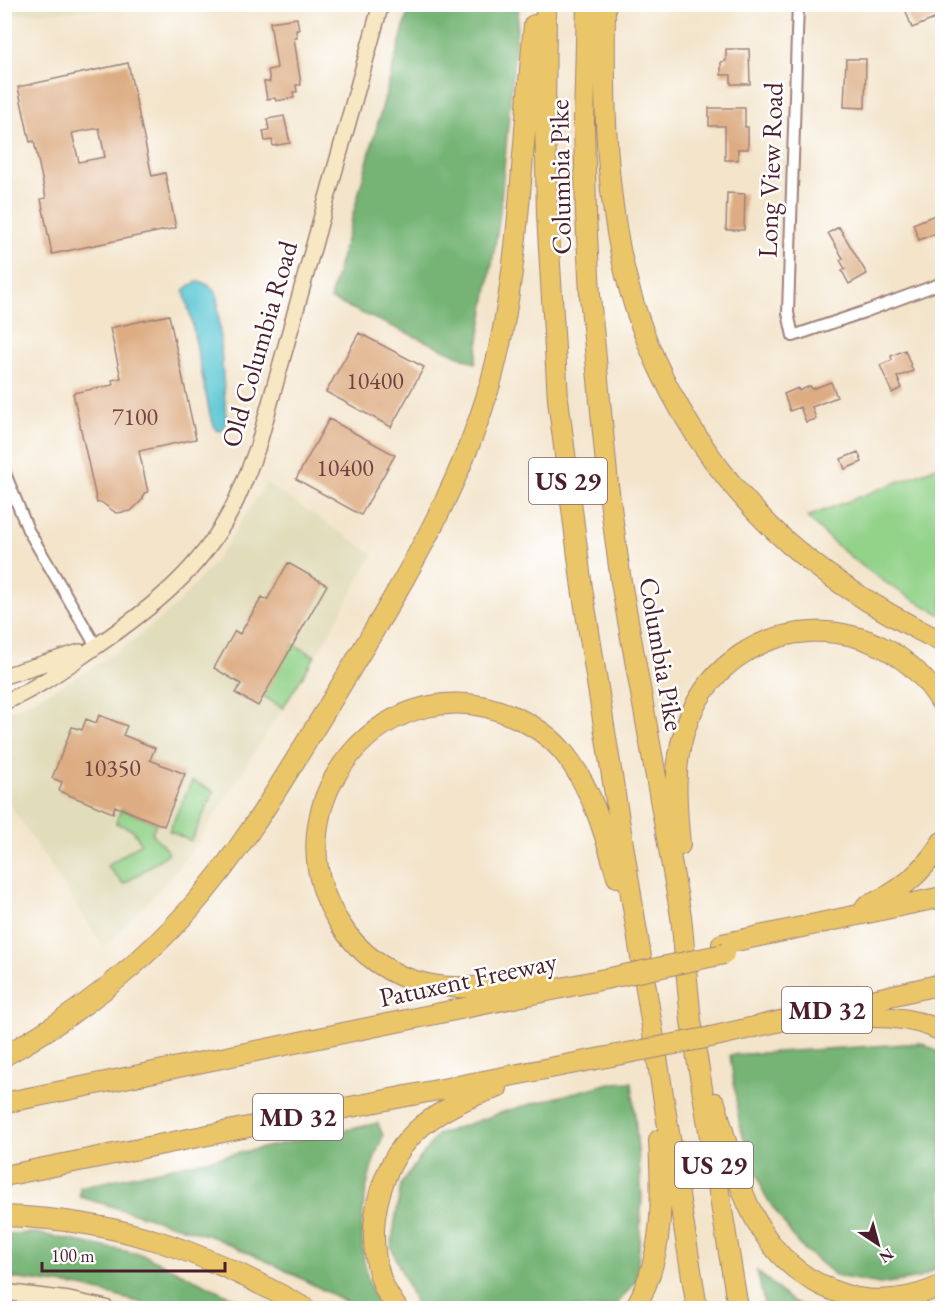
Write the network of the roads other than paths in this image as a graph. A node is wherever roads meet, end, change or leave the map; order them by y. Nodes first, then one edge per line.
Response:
1 (381, 4) edge
2 (535, 4) edge
3 (546, 4) edge
4 (587, 4) edge
5 (605, 4) edge
6 (798, 4) edge
7 (942, 283) edge
8 (4, 471) edge
9 (942, 642) edge
10 (96, 646) junction
11 (4, 676) edge
12 (4, 702) edge
13 (942, 704) edge
14 (942, 842) edge
15 (942, 897) edge
16 (942, 908) edge
17 (681, 916) junction
18 (784, 932) junction
19 (723, 949) junction
20 (640, 954) junction
21 (604, 974) junction
22 (544, 980) junction
23 (942, 984) edge
24 (691, 1021) junction
25 (652, 1029) junction
26 (942, 1031) edge
27 (711, 1037) junction
28 (245, 1052) junction
29 (4, 1056) edge
30 (591, 1060) junction
31 (4, 1103) edge
32 (4, 1176) edge
33 (4, 1216) edge
34 (942, 1285) edge
35 (4, 1292) edge
36 (106, 1308) edge
37 (304, 1308) edge
38 (397, 1308) edge
39 (635, 1308) edge
40 (697, 1308) edge
41 (738, 1308) edge

1 - 10 street, Old Columbia Road
2 - 29 highway
3 - 20 highway, Columbia Pike / US 29
4 - 17 highway, Columbia Pike / US 29
5 - 9 highway
6 - 7 street, Long View Road
8 - 10 street
10 - 11 street, Old Columbia Road
10 - 12 street, Old Columbia Road
13 - 17 highway
14 - 18 highway
15 - 18 highway
16 - 19 highway, Patuxent Freeway
17 - 24 highway, Columbia Pike / US 29
18 - 19 highway
19 - 21 highway, Patuxent Freeway, bridge
20 - 22 highway
20 - 25 highway, Columbia Pike / US 29
21 - 22 highway
21 - 28 highway, Patuxent Freeway
22 - 28 highway
23 - 27 highway, MD 32
24 - 34 highway
24 - 41 highway, Columbia Pike / US 29
25 - 39 highway
25 - 40 highway, Columbia Pike / US 29
26 - 27 highway
27 - 30 highway, MD 32, bridge
28 - 31 highway, Patuxent Freeway
30 - 32 highway, MD 32
30 - 38 highway
33 - 37 highway
35 - 36 street

